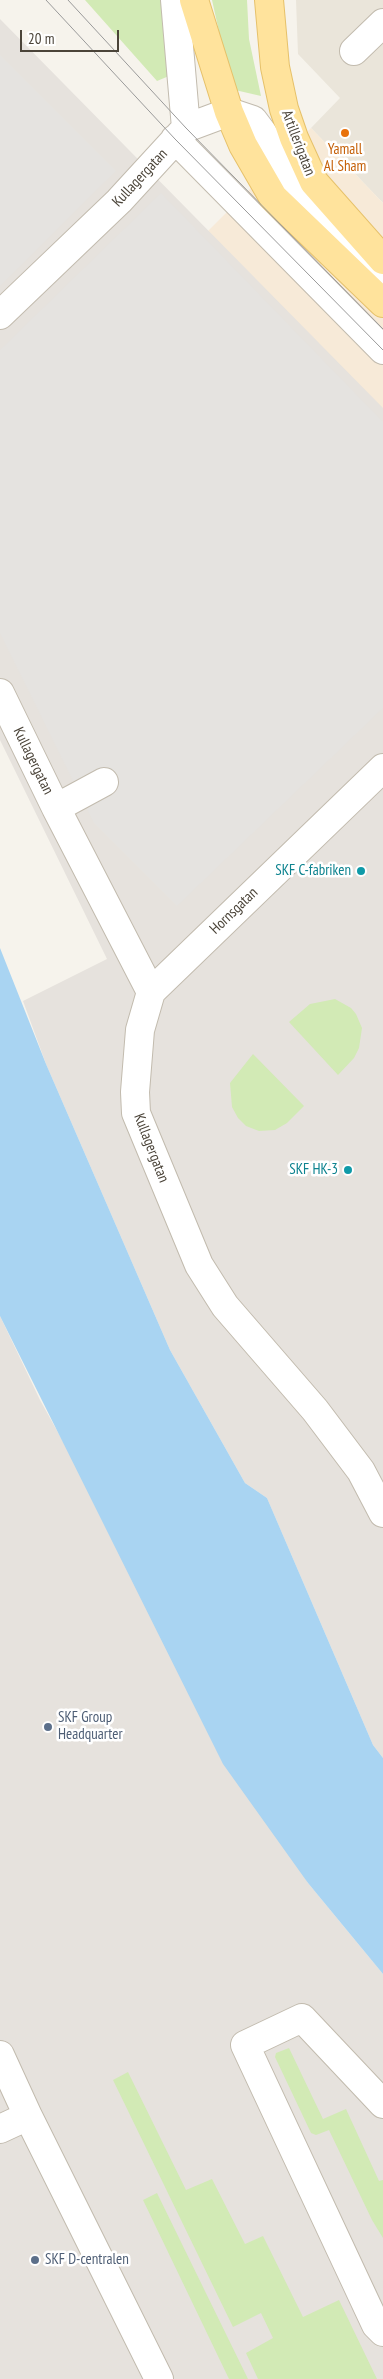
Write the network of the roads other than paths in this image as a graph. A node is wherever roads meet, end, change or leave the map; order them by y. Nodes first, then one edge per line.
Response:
1 (175, 0) edge
2 (194, 0) edge
3 (269, 0) edge
4 (383, 23) edge
5 (354, 51) dead end
6 (228, 112) junction
7 (180, 134) junction
8 (383, 260) edge
9 (383, 276) edge
10 (383, 303) edge
11 (0, 315) edge
12 (383, 350) edge
13 (0, 693) edge
14 (383, 768) edge
15 (104, 782) dead end
16 (56, 808) junction
17 (151, 992) junction
18 (383, 1513) edge
19 (0, 2056) edge
20 (383, 2104) edge
21 (28, 2116) junction
22 (0, 2129) edge
23 (383, 2332) edge
24 (159, 2379) edge

1 - 7 street
2 - 6 main road
3 - 8 main road, Artillerigatan
4 - 5 street
6 - 7 street
6 - 9 street, Artillerigatan
6 - 10 main road
7 - 11 street, Kullagergatan
7 - 12 street
13 - 16 street, Kullagergatan
14 - 17 street, Hornsgatan
15 - 16 street
16 - 17 street, Kullagergatan
17 - 18 street, Kullagergatan
19 - 21 street
20 - 23 street
21 - 22 street
21 - 24 street

